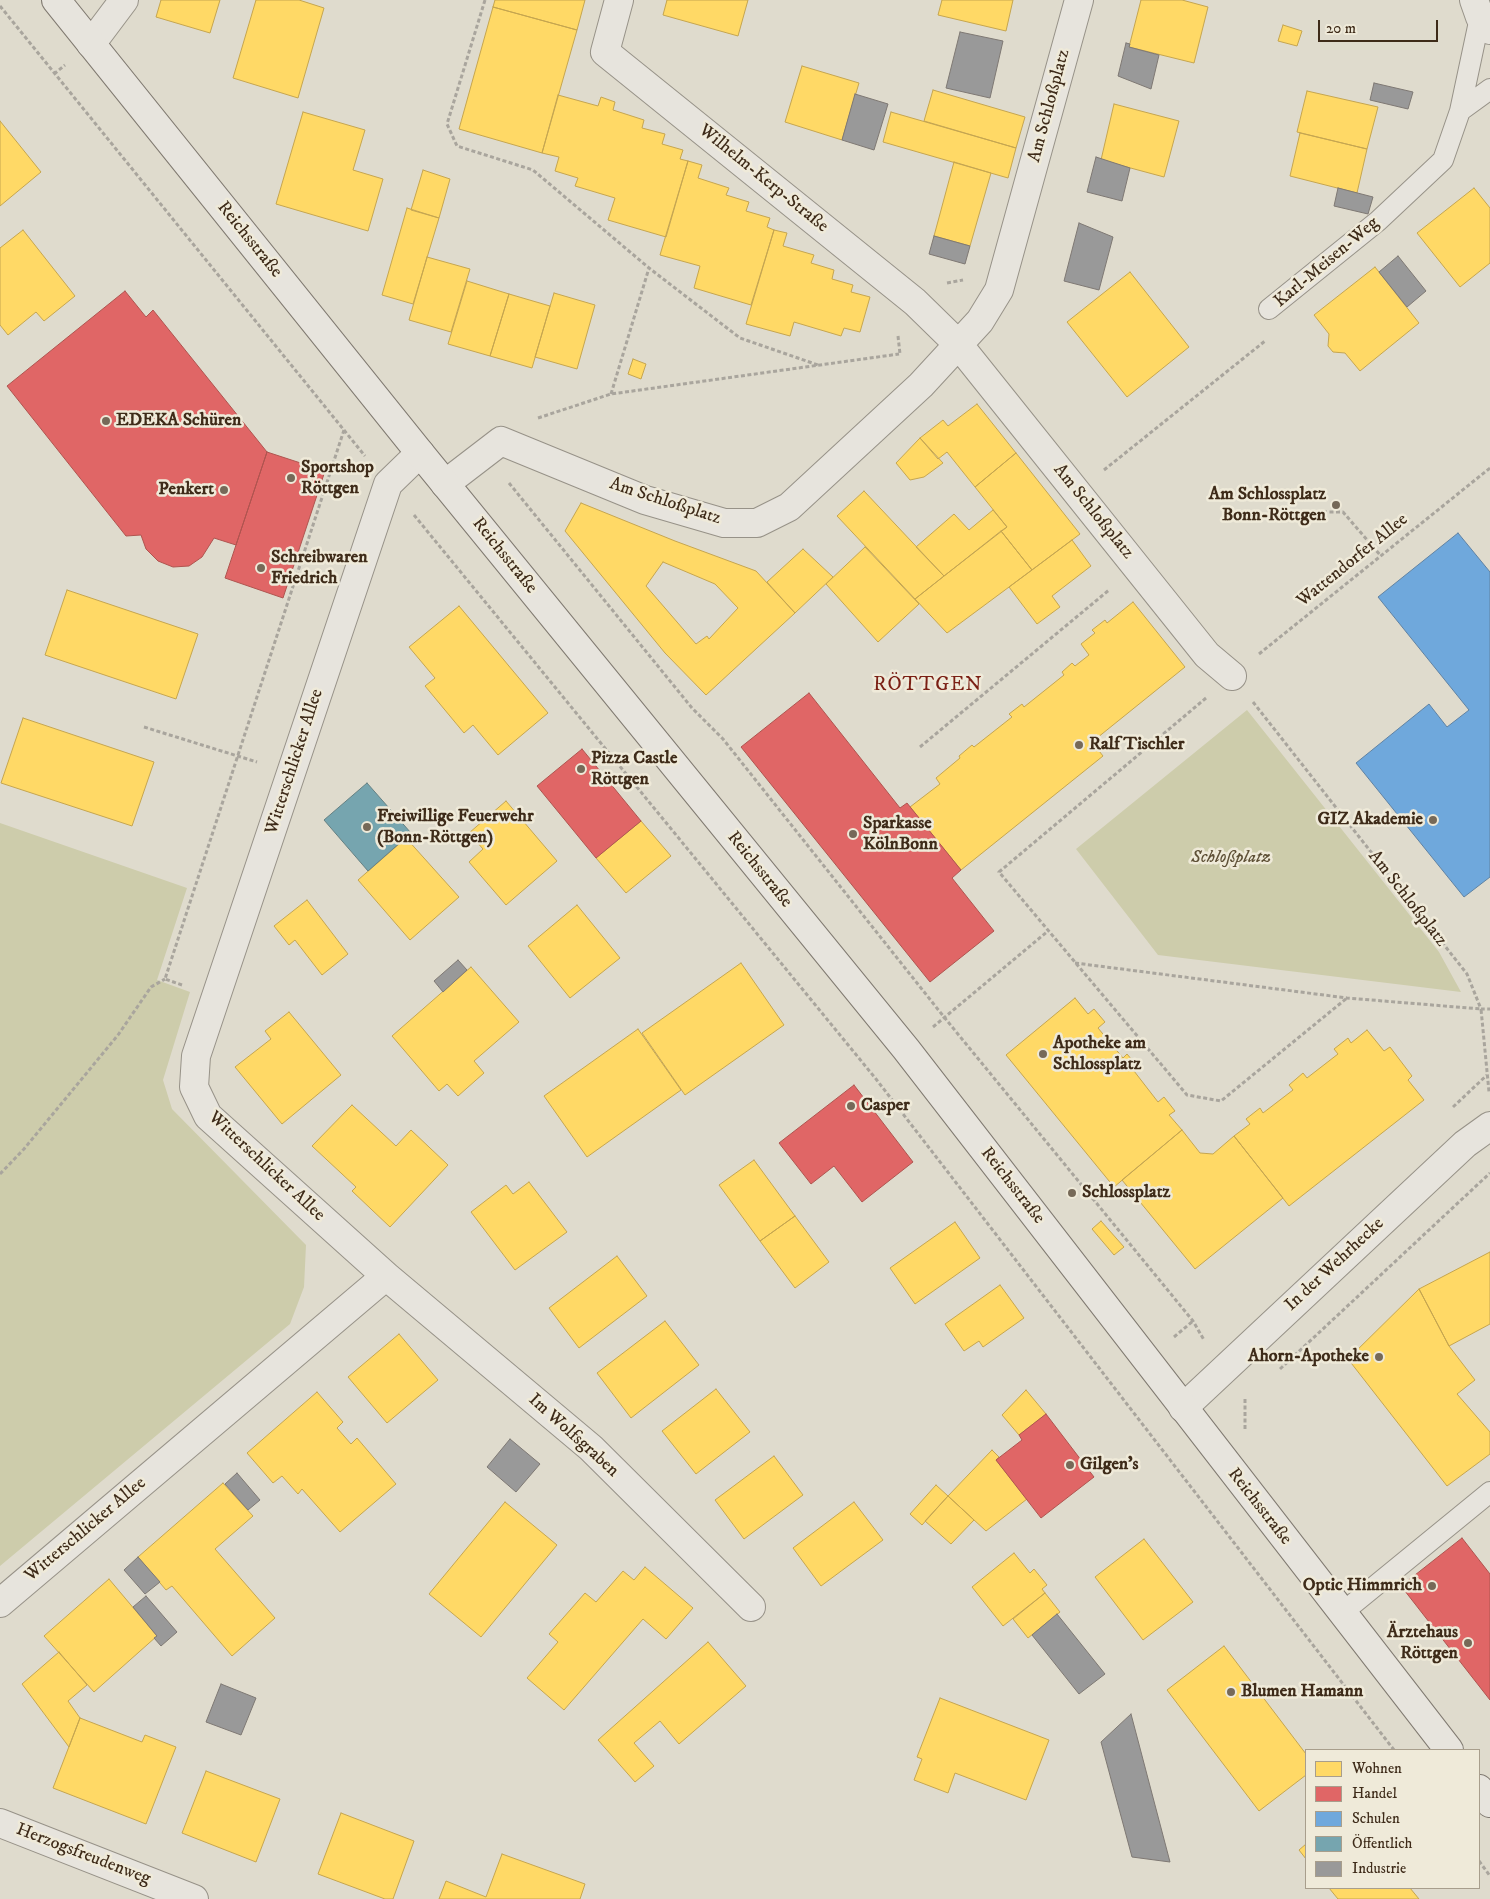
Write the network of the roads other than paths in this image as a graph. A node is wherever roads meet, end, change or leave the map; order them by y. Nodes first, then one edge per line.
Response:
1 (56, 0) edge
2 (124, 0) edge
3 (619, 0) edge
4 (1079, 0) edge
5 (1481, 16) edge
6 (91, 44) junction
7 (1490, 89) edge
8 (1460, 111) junction
9 (1270, 309) road end
10 (958, 344) junction
11 (420, 453) junction
12 (445, 484) junction
13 (1232, 676) road end
14 (1490, 1126) edge
15 (386, 1276) junction
16 (1183, 1408) junction
17 (1490, 1492) edge
18 (0, 1603) edge
19 (751, 1607) dead end
20 (1342, 1614) junction
21 (1448, 1749) edge
22 (1480, 1790) edge
23 (1490, 1804) edge
24 (0, 1823) edge
25 (194, 1899) edge

1 - 6 street, Reichsstraße
2 - 6 street
3 - 10 street, Wilhelm-Kerp-Straße
4 - 10 street, Am Schloßplatz
5 - 8 lane, Karl-Meisen-Weg
6 - 11 street, Reichsstraße
7 - 8 lane
8 - 9 lane, Karl-Meisen-Weg
10 - 12 street, Am Schloßplatz
10 - 13 street, Am Schloßplatz
11 - 12 street, Reichsstraße
11 - 15 street, Witterschlicker Allee
12 - 16 street, Reichsstraße
14 - 16 street, In der Wehrhecke
15 - 18 street, Witterschlicker Allee
15 - 19 street, Im Wolfsgraben
16 - 20 street, Reichsstraße
17 - 20 lane
20 - 21 street, Reichsstraße
22 - 23 street
24 - 25 street, Herzogsfreudenweg

